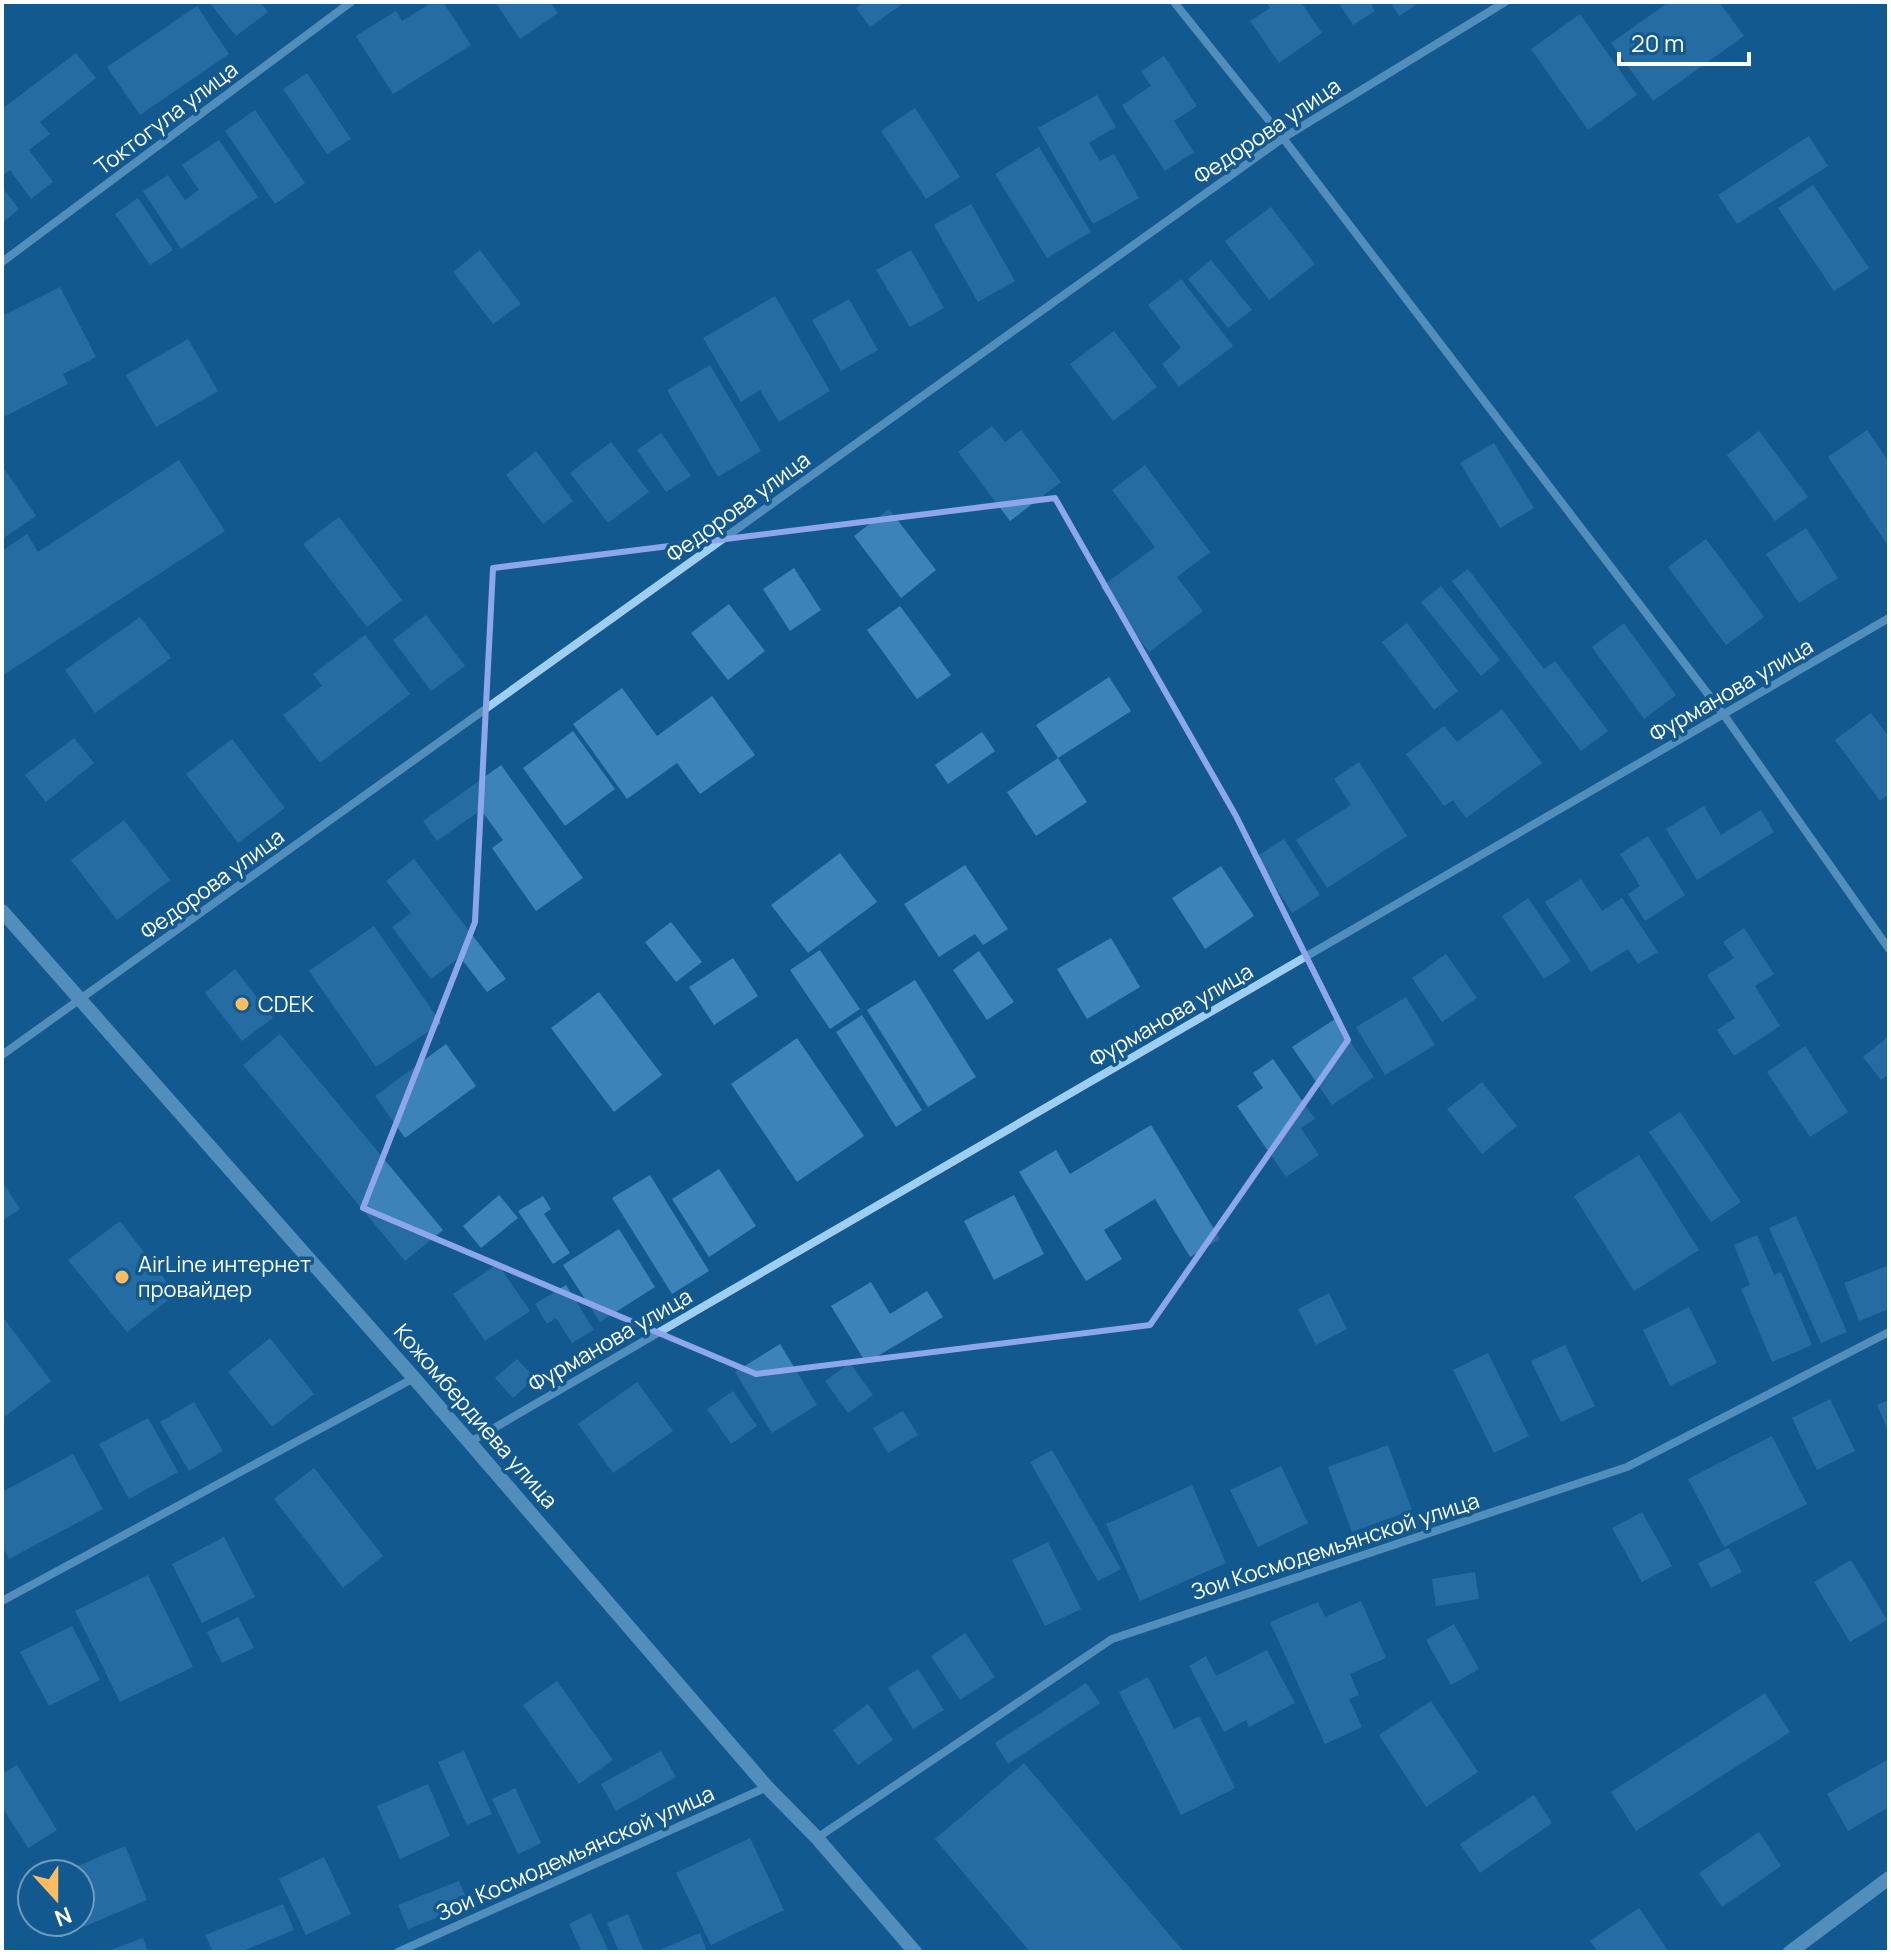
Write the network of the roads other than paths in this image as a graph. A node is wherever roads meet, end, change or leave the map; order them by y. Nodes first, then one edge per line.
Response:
1 (351, 2) edge
2 (1174, 2) edge
3 (1505, 2) edge
4 (1283, 138) junction
5 (2, 262) edge
6 (1889, 618) edge
7 (1724, 715) junction
8 (2, 911) edge
9 (1889, 949) edge
10 (80, 1001) junction
11 (2, 1055) edge
12 (1889, 1332) edge
13 (414, 1378) junction
14 (470, 1442) junction
15 (2, 1601) edge
16 (767, 1787) junction
17 (817, 1838) junction
18 (1889, 1878) edge
19 (398, 1952) edge
20 (915, 1952) edge
21 (1790, 1952) edge

1 - 5 street, Токтогула улица
2 - 4 street
3 - 4 street, Федорова улица
4 - 7 street
4 - 10 street, Федорова улица
6 - 7 street, Фурманова улица
7 - 9 street
7 - 14 street, Фурманова улица
8 - 10 street, Кожомбердиева улица
10 - 11 street, Федорова улица
10 - 13 street, Кожомбердиева улица
12 - 17 street, Зои Космодемьянской улица
13 - 14 street, Кожомбердиева улица
13 - 15 street
14 - 16 street, Кожомбердиева улица
16 - 17 street, Кожомбердиева улица
16 - 19 street, Зои Космодемьянской улица
17 - 20 street, Кожомбердиева улица
18 - 21 street

